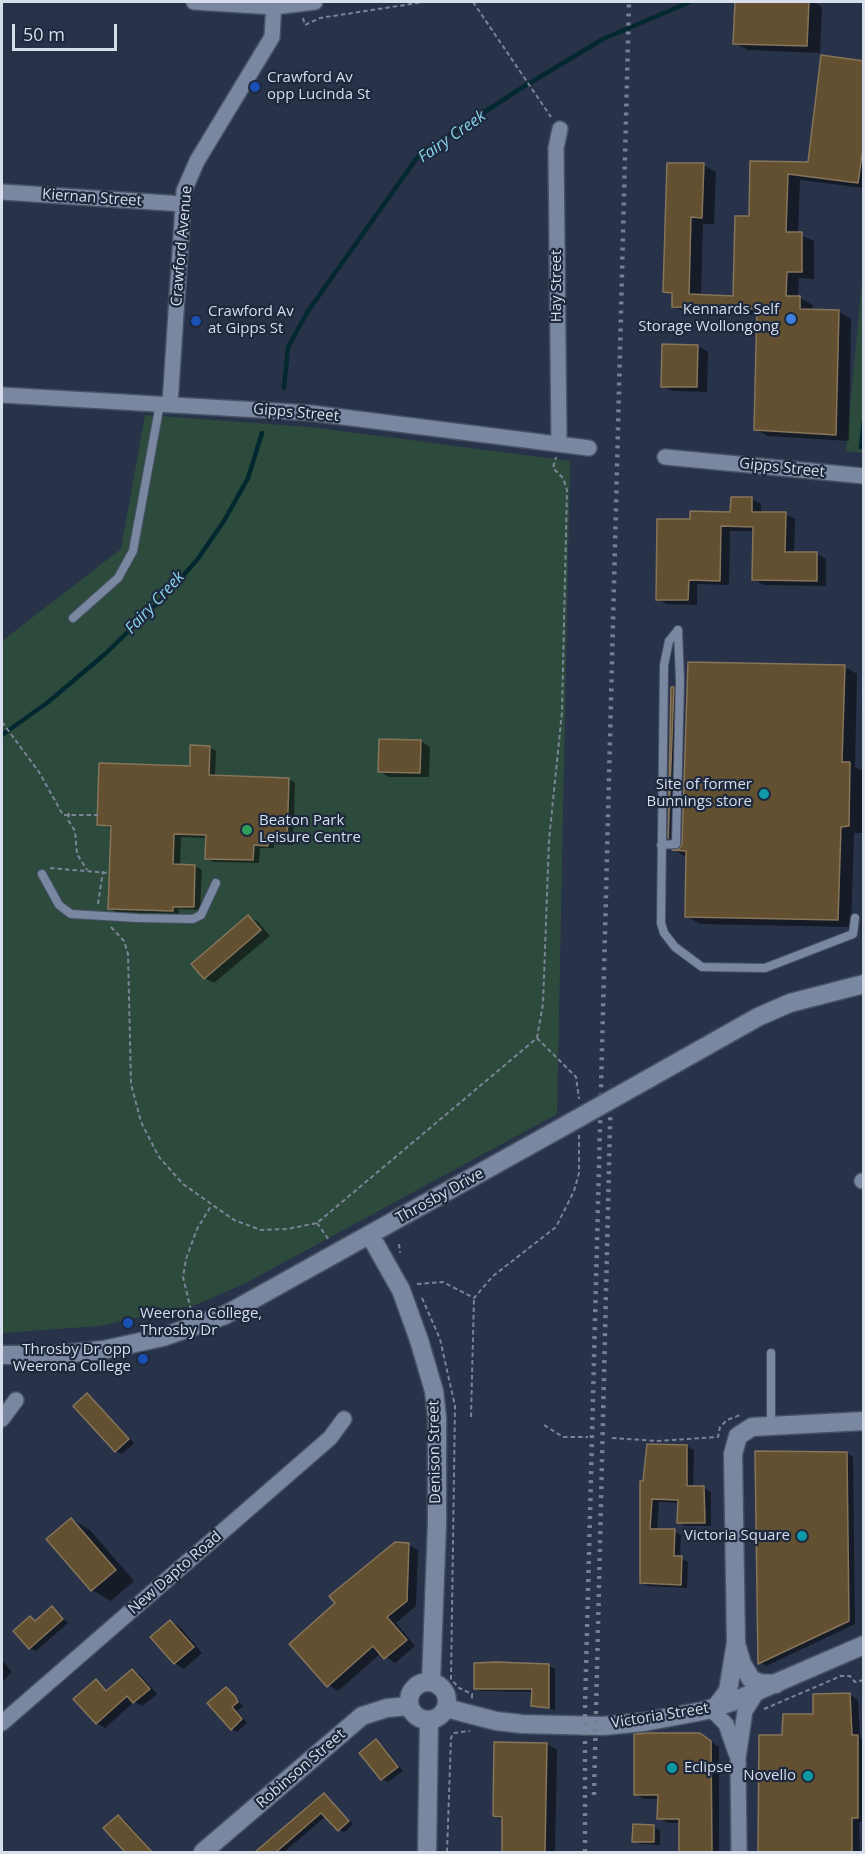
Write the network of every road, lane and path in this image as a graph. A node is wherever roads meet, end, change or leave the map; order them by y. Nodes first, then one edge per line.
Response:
1 (194, 2) edge
2 (315, 2) edge
3 (424, 2) edge
4 (473, 2) edge
5 (274, 4) edge
6 (301, 13) dead end
7 (560, 129) joint
8 (2, 192) edge
9 (183, 204) junction
10 (2, 394) edge
11 (165, 404) junction
12 (559, 444) junction
13 (589, 448) dead end
14 (665, 457) dead end
15 (864, 476) edge
16 (73, 618) dead end
17 (2, 722) edge
18 (69, 813) junction
19 (98, 815) dead end
20 (661, 845) junction
21 (50, 868) dead end
22 (87, 870) junction
23 (103, 871) junction
24 (109, 873) dead end
25 (42, 874) dead end
26 (216, 883) dead end
27 (102, 916) junction
28 (855, 918) dead end
29 (864, 984) edge
30 (537, 1038) junction
31 (579, 1108) dead end
32 (579, 1130) dead end
33 (211, 1206) junction
34 (317, 1223) junction
35 (370, 1235) junction
36 (330, 1241) dead end
37 (417, 1284) dead end
38 (421, 1295) dead end
39 (474, 1298) junction
40 (195, 1326) junction
41 (771, 1353) dead end
42 (2, 1355) edge
43 (16, 1400) dead end
44 (471, 1417) dead end
45 (2, 1419) edge
46 (344, 1419) dead end
47 (864, 1421) edge
48 (544, 1425) dead end
49 (772, 1426) junction
50 (588, 1437) dead end
51 (718, 1437) dead end
52 (612, 1438) dead end
53 (736, 1642) junction
54 (864, 1645) edge
55 (864, 1680) edge
56 (431, 1682) junction
57 (776, 1684) junction
58 (757, 1692) junction
59 (472, 1694) dead end
60 (409, 1706) junction
61 (446, 1708) junction
62 (711, 1708) junction
63 (760, 1710) dead end
64 (429, 1720) junction
65 (2, 1723) edge
66 (470, 1733) dead end
67 (738, 1758) junction
68 (203, 1852) edge
69 (428, 1852) edge
70 (447, 1852) edge
71 (739, 1852) edge

1 - 5 street
2 - 5 street
3 - 6 path
4 - 7 path
5 - 9 street, Crawford Avenue
7 - 12 street, Hay Street
8 - 9 street, Kiernan Street
9 - 11 street, Crawford Avenue
10 - 11 street, Gipps Street
11 - 12 street, Gipps Street
11 - 16 lane
12 - 13 street, Gipps Street
12 - 30 path
14 - 15 street, Gipps Street
17 - 18 path
18 - 19 path
18 - 22 path
20 - 20 lane
20 - 28 lane
21 - 22 path
22 - 23 path
23 - 24 path
23 - 27 path
25 - 27 lane
26 - 27 lane
27 - 33 path
29 - 35 main road, Throsby Drive, bridge
30 - 31 path
30 - 34 path
32 - 39 path
33 - 34 path
33 - 40 path
34 - 36 path
35 - 40 main road, Throsby Drive
35 - 56 main road, Denison Street
37 - 39 path
38 - 59 path
39 - 44 path
40 - 42 main road, Throsby Drive
41 - 49 lane
43 - 45 street
46 - 65 street, New Dapto Road
47 - 49 main road
48 - 50 path
49 - 53 main road
51 - 52 path
53 - 57 main road
53 - 62 main road
54 - 57 main road, Victoria Street
55 - 63 path
56 - 60 main road
56 - 61 main road
57 - 58 main road, Victoria Street
58 - 62 main road, Victoria Street
58 - 67 street
60 - 64 main road
60 - 68 main road, Robinson Street
61 - 62 main road, Victoria Street
61 - 64 main road
62 - 67 street
64 - 69 main road
66 - 70 path
67 - 71 street

